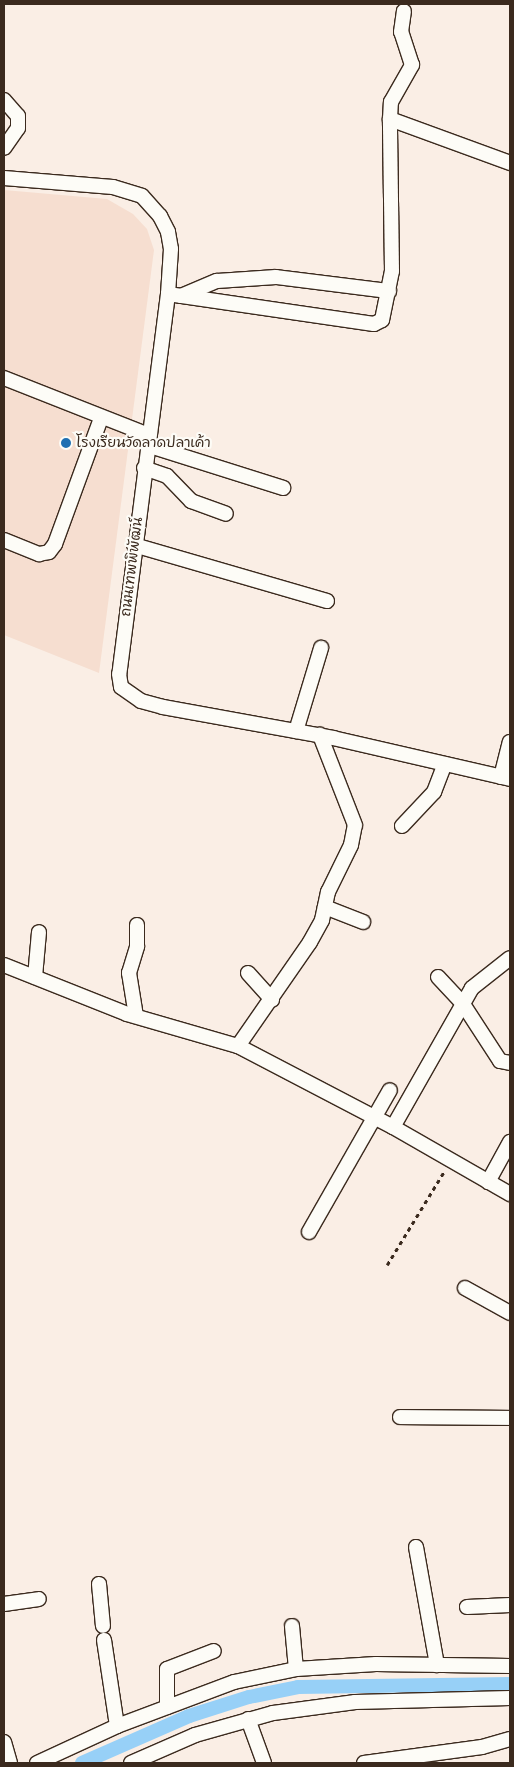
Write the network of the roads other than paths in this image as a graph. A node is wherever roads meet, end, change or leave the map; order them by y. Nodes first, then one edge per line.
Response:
1 (404, 11) dead end
2 (4, 100) edge
3 (390, 119) junction
4 (4, 148) edge
5 (510, 163) edge
6 (4, 178) edge
7 (389, 291) junction
8 (174, 295) junction
9 (4, 378) edge
10 (100, 418) junction
11 (148, 440) junction
12 (144, 468) junction
13 (283, 488) dead end
14 (226, 514) dead end
15 (4, 540) edge
16 (134, 545) junction
17 (327, 600) dead end
18 (321, 648) dead end
19 (296, 731) junction
20 (320, 735) junction
21 (510, 742) edge
22 (446, 764) junction
23 (506, 778) edge
24 (402, 826) dead end
25 (325, 907) junction
26 (363, 922) dead end
27 (137, 925) dead end
28 (39, 932) dead end
29 (510, 958) edge
30 (4, 965) edge
31 (248, 974) dead end
32 (35, 977) junction
33 (438, 977) dead end
34 (272, 1000) junction
35 (463, 1004) junction
36 (136, 1016) junction
37 (238, 1046) junction
38 (510, 1063) edge
39 (390, 1090) dead end
40 (377, 1118) junction
41 (393, 1127) junction
42 (510, 1142) edge
43 (488, 1182) junction
44 (510, 1194) edge
45 (309, 1232) dead end
46 (465, 1288) dead end
47 (510, 1313) edge
48 (400, 1417) dead end
49 (510, 1418) edge
50 (416, 1547) dead end
51 (99, 1584) dead end
52 (39, 1599) dead end
53 (4, 1604) edge
54 (510, 1606) edge
55 (467, 1607) dead end
56 (292, 1626) dead end
57 (214, 1650) dead end
58 (437, 1665) junction
59 (510, 1666) edge
60 (296, 1670) junction
61 (510, 1698) edge
62 (167, 1707) junction
63 (248, 1719) junction
64 (117, 1726) junction
65 (510, 1739) edge
66 (4, 1742) edge
67 (10, 1763) edge
68 (37, 1763) edge
69 (131, 1763) edge
70 (264, 1763) edge
71 (364, 1763) edge

1 - 3 street
2 - 4 street
3 - 5 street
3 - 7 street
6 - 8 street, ถนนเทพพิพัฒน์
7 - 8 street
7 - 8 street
8 - 11 street, ถนนเทพพิพัฒน์
9 - 10 street
10 - 11 street
10 - 15 street
11 - 12 street, ถนนเทพพิพัฒน์
11 - 13 street
12 - 14 street
12 - 16 street, ถนนเทพพิพัฒน์
16 - 17 street
16 - 19 street, ถนนเทพพิพัฒน์
18 - 19 street
19 - 20 street, ถนนเทพพิพัฒน์
20 - 22 street, ถนนเทพพิพัฒน์
20 - 25 street
21 - 23 street
22 - 23 street, ถนนเทพพิพัฒน์
22 - 24 street
25 - 26 street
25 - 34 street
27 - 36 street
28 - 32 street
29 - 35 street
30 - 32 street
31 - 34 street
32 - 36 street
33 - 35 street
34 - 37 street
35 - 38 street
35 - 41 street
36 - 37 street
37 - 40 street
39 - 40 street
40 - 41 street
40 - 45 street
41 - 43 street
42 - 43 street
43 - 44 street
46 - 47 street
48 - 49 street
50 - 58 street
51 - 64 street
52 - 53 street
54 - 55 street
56 - 60 street
57 - 62 street
58 - 59 street
58 - 60 street
60 - 62 street
61 - 63 street
62 - 64 street
63 - 69 street
63 - 70 street
64 - 68 street
65 - 71 street
66 - 67 street

